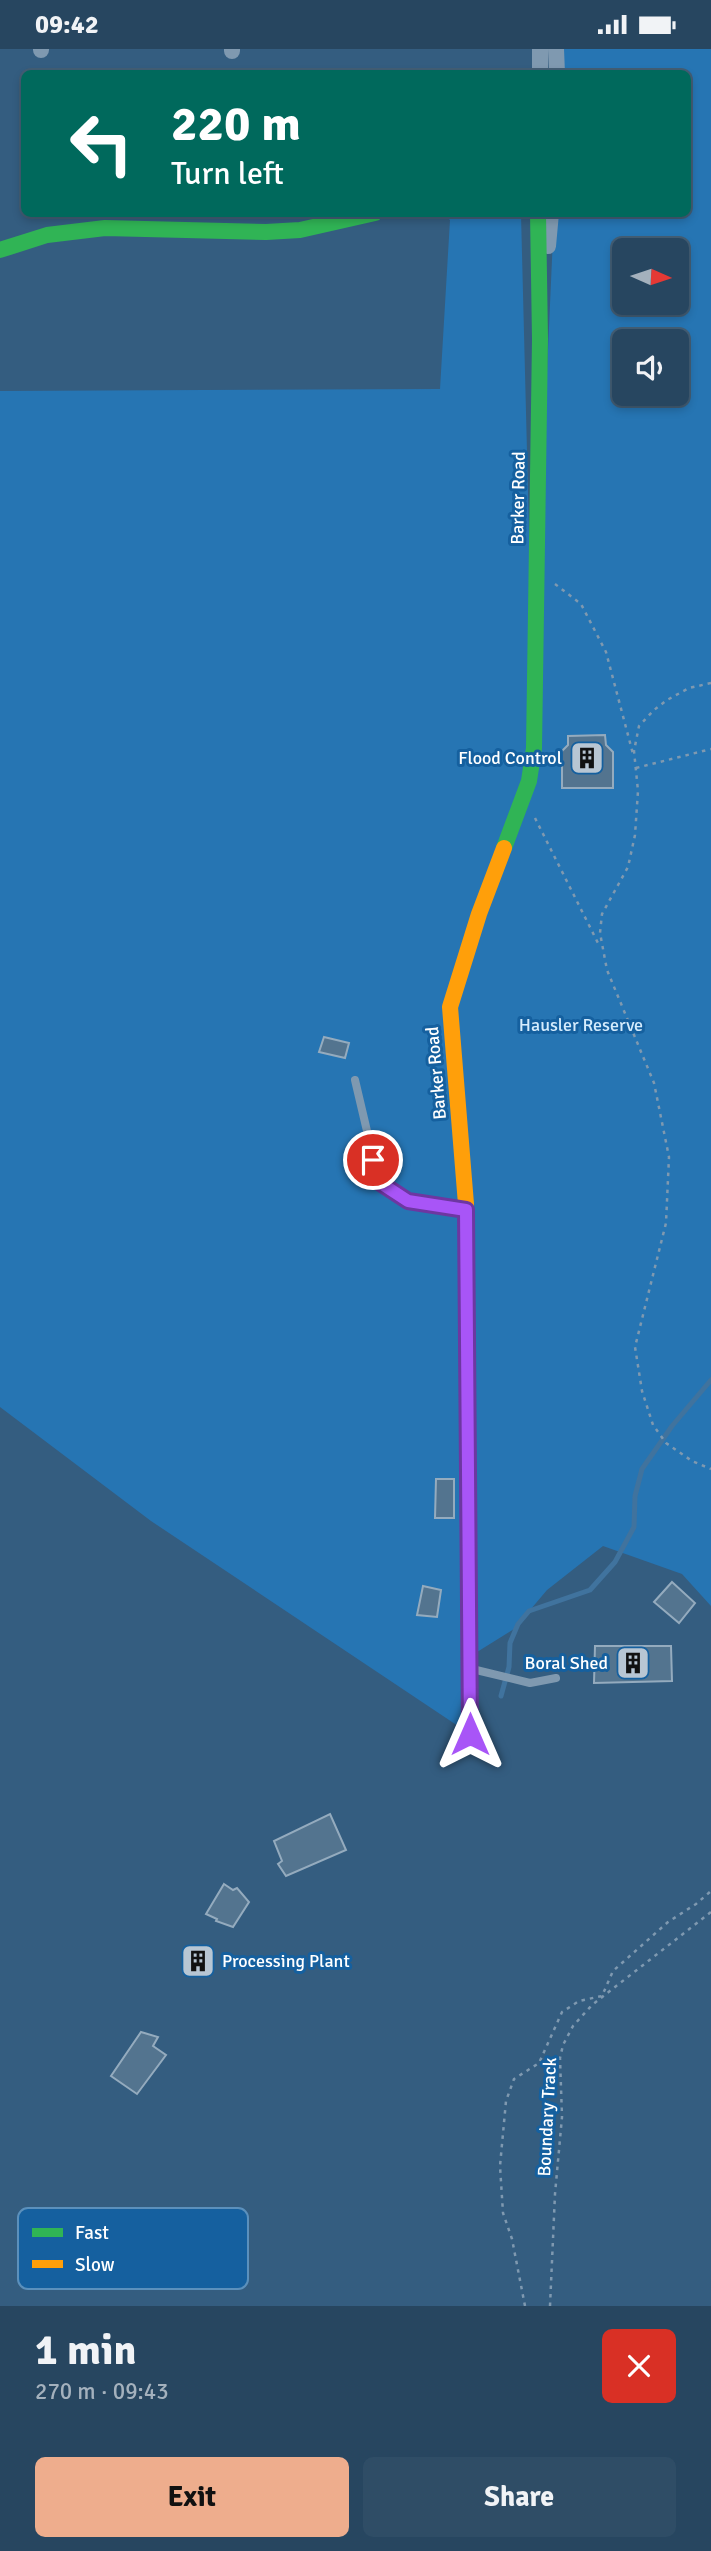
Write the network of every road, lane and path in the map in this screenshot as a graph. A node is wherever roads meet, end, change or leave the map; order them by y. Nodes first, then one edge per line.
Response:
1 (556, 49) edge
2 (557, 70) edge
3 (357, 217) edge
4 (538, 217) edge
5 (551, 217) edge
6 (0, 250) edge
7 (540, 339) junction
8 (536, 576) junction
9 (711, 683) edge
10 (711, 749) edge
11 (636, 768) junction
12 (524, 797) junction
13 (601, 950) junction
14 (355, 1080) dead end
15 (466, 1210) junction
16 (711, 1469) edge
17 (469, 1668) junction
18 (556, 1678) dead end
19 (470, 1734) dead end
20 (711, 1891) edge
21 (711, 1912) edge
22 (602, 1996) junction
23 (525, 2306) edge
24 (550, 2306) edge

1 - 2 street
3 - 6 street
4 - 7 street, Barker Road
5 - 7 street, Barker Road
7 - 8 street, Barker Road
8 - 11 path
8 - 12 street, Barker Road
9 - 11 path
10 - 11 path
11 - 13 path
12 - 13 path
12 - 15 street, Barker Road
13 - 16 path
14 - 15 lane
15 - 17 street, Barker Road
17 - 18 lane
17 - 19 street, Barker Road
20 - 22 path
21 - 22 path, Boundary Track
22 - 23 path
22 - 24 path, Boundary Track

